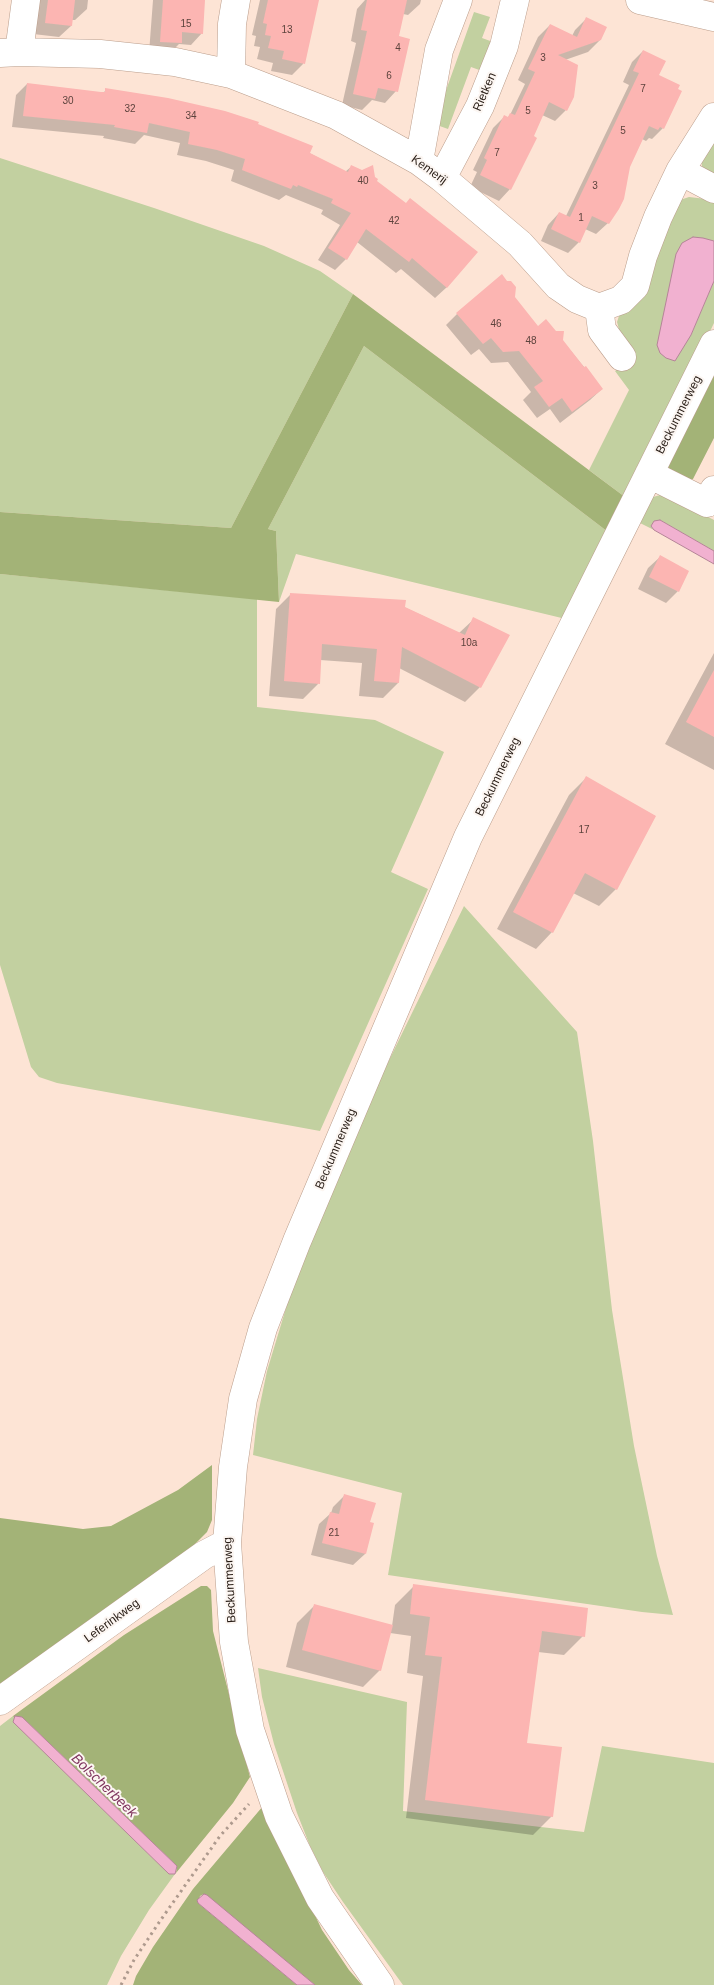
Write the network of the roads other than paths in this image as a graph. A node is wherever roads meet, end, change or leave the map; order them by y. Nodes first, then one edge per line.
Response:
1 (26, 0) edge
2 (236, 0) edge
3 (458, 0) edge
4 (515, 0) edge
5 (640, 0) edge
6 (714, 17) edge
7 (10, 52) edge
8 (231, 74) junction
9 (714, 117) edge
10 (419, 161) junction
11 (680, 171) junction
12 (442, 178) junction
13 (714, 189) edge
14 (599, 308) junction
15 (714, 344) edge
16 (622, 357) dead end
17 (649, 474) junction
18 (714, 490) edge
19 (227, 1544) junction
20 (0, 1701) edge
21 (380, 1985) edge

1 - 7 street
2 - 8 street
3 - 10 street
4 - 12 street, Rietken
5 - 6 street
7 - 8 street, Kemerij
8 - 10 street, Kemerij
9 - 11 street
10 - 12 street, Kemerij
11 - 13 street
11 - 14 street
12 - 14 street, Kemerij
14 - 16 street
15 - 17 street, Beckummerweg
17 - 18 street
17 - 19 street, Beckummerweg
19 - 20 street, Leferinkweg
19 - 21 street, Beckummerweg

